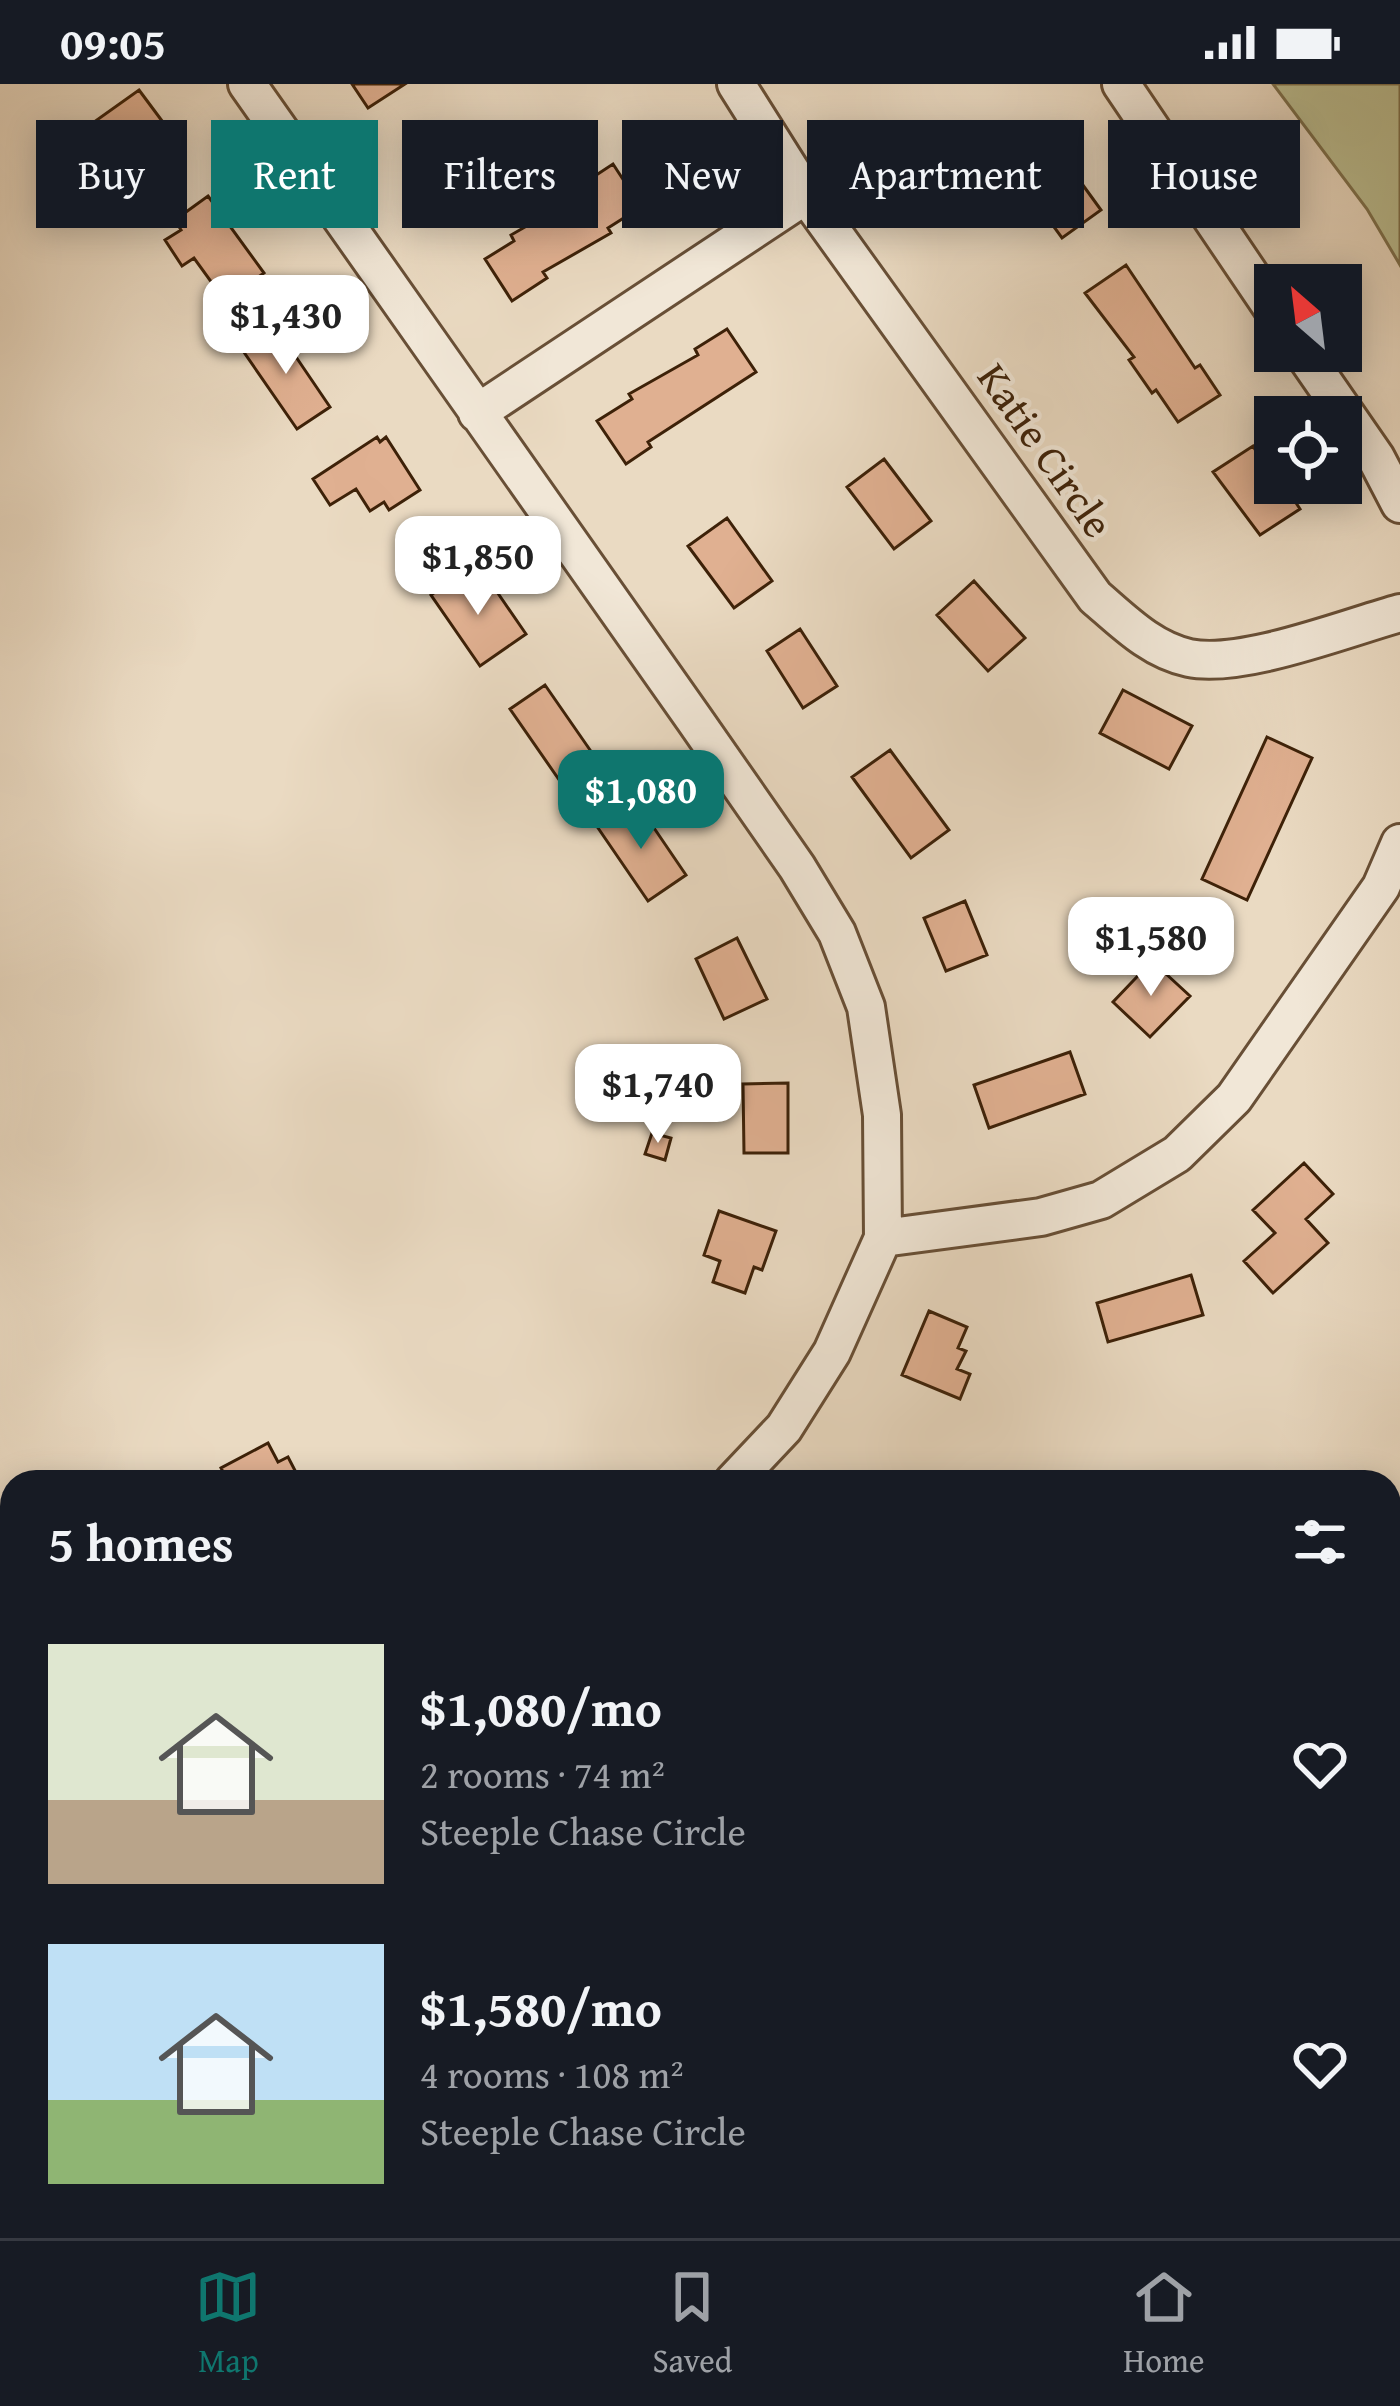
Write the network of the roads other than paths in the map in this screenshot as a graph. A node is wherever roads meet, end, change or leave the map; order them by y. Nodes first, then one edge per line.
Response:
1 (247, 84) edge
2 (736, 84) edge
3 (1121, 84) edge
4 (806, 195) junction
5 (1254, 281) edge
6 (1317, 372) edge
7 (477, 413) junction
8 (1400, 504) edge
9 (1400, 613) edge
10 (1400, 844) edge
11 (883, 1238) junction
12 (744, 1470) edge

1 - 7 street
2 - 4 street, Katie Circle
3 - 5 street
4 - 7 street
4 - 9 street, Katie Circle
6 - 8 street
7 - 11 street
10 - 11 street
11 - 12 street

